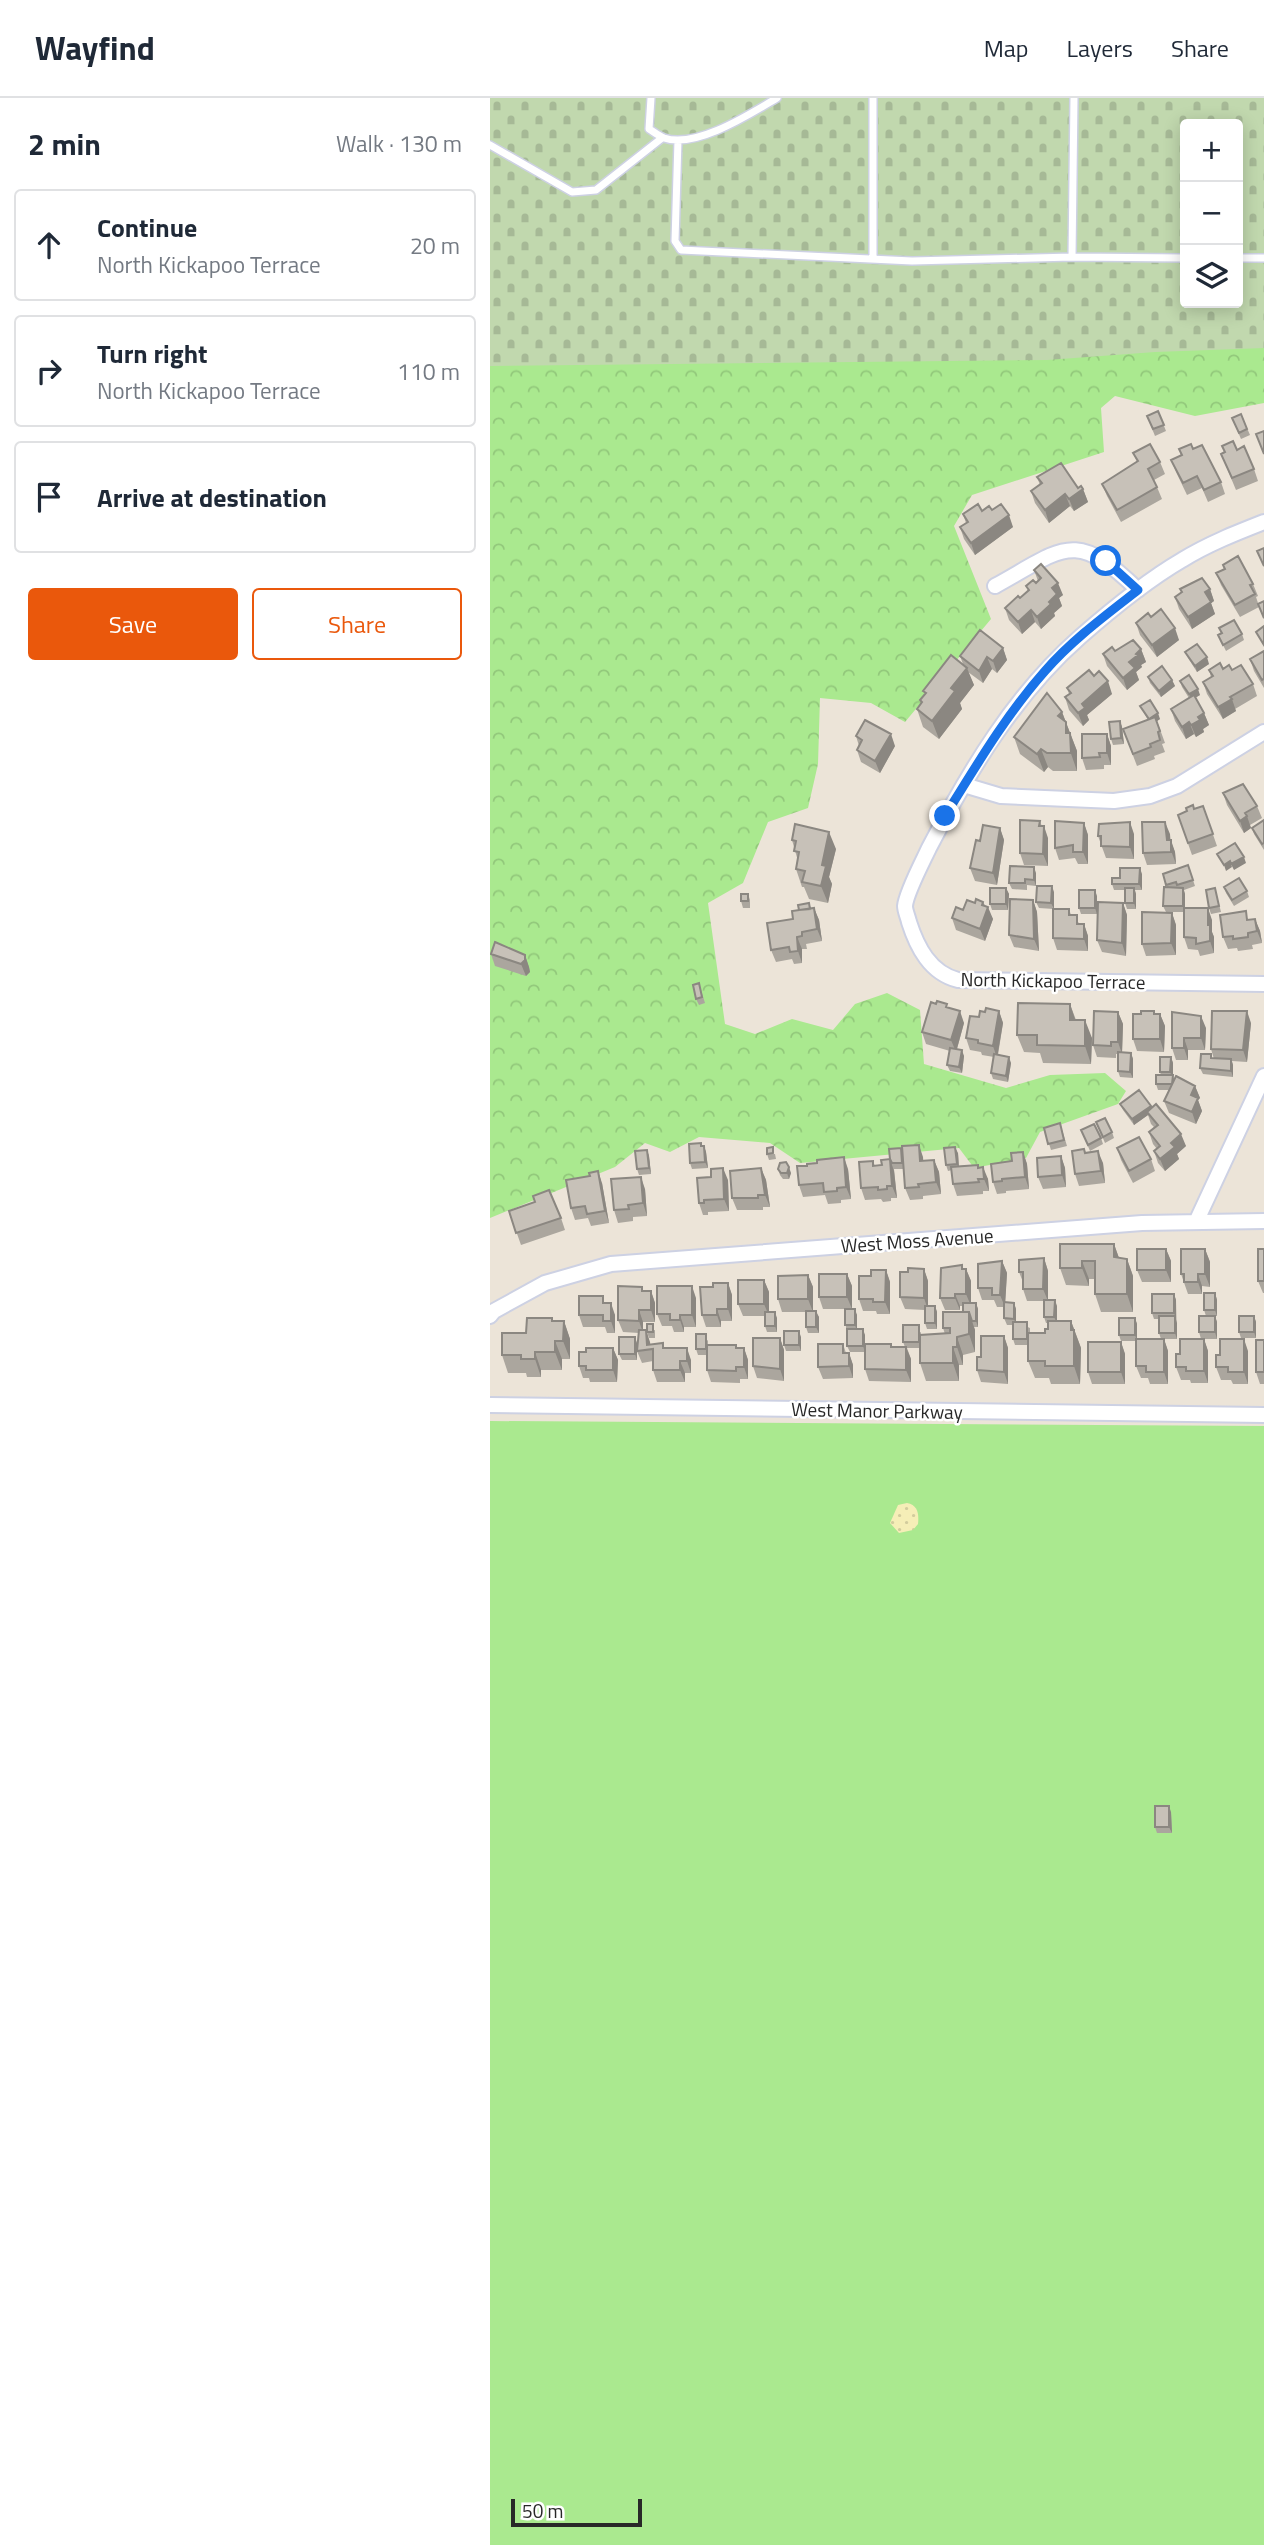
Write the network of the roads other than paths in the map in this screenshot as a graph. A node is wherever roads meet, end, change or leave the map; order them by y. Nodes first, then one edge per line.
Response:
1 (651, 98) edge
2 (777, 98) edge
3 (873, 98) edge
4 (1074, 98) edge
5 (662, 138) junction
6 (678, 140) junction
7 (490, 145) edge
8 (1072, 257) junction
9 (1180, 257) edge
10 (1243, 258) edge
11 (1264, 258) edge
12 (873, 259) junction
13 (1264, 522) edge
14 (995, 586) dead end
15 (1138, 590) junction
16 (1264, 732) edge
17 (964, 785) junction
18 (1264, 984) edge
19 (1264, 1076) edge
20 (1197, 1220) junction
21 (1264, 1221) edge
22 (490, 1316) edge
23 (490, 1405) edge
24 (1264, 1415) edge

1 - 5 lane
2 - 6 lane
3 - 12 lane
4 - 8 lane
5 - 6 lane
5 - 7 lane
6 - 12 lane
8 - 9 lane
8 - 12 lane
10 - 11 lane
13 - 15 street, North Kickapoo Terrace
14 - 15 street
15 - 17 street, North Kickapoo Terrace
16 - 17 street
17 - 18 street, North Kickapoo Terrace
19 - 20 street
20 - 21 street, West Moss Avenue
20 - 22 street, West Moss Avenue
23 - 24 street, West Manor Parkway

